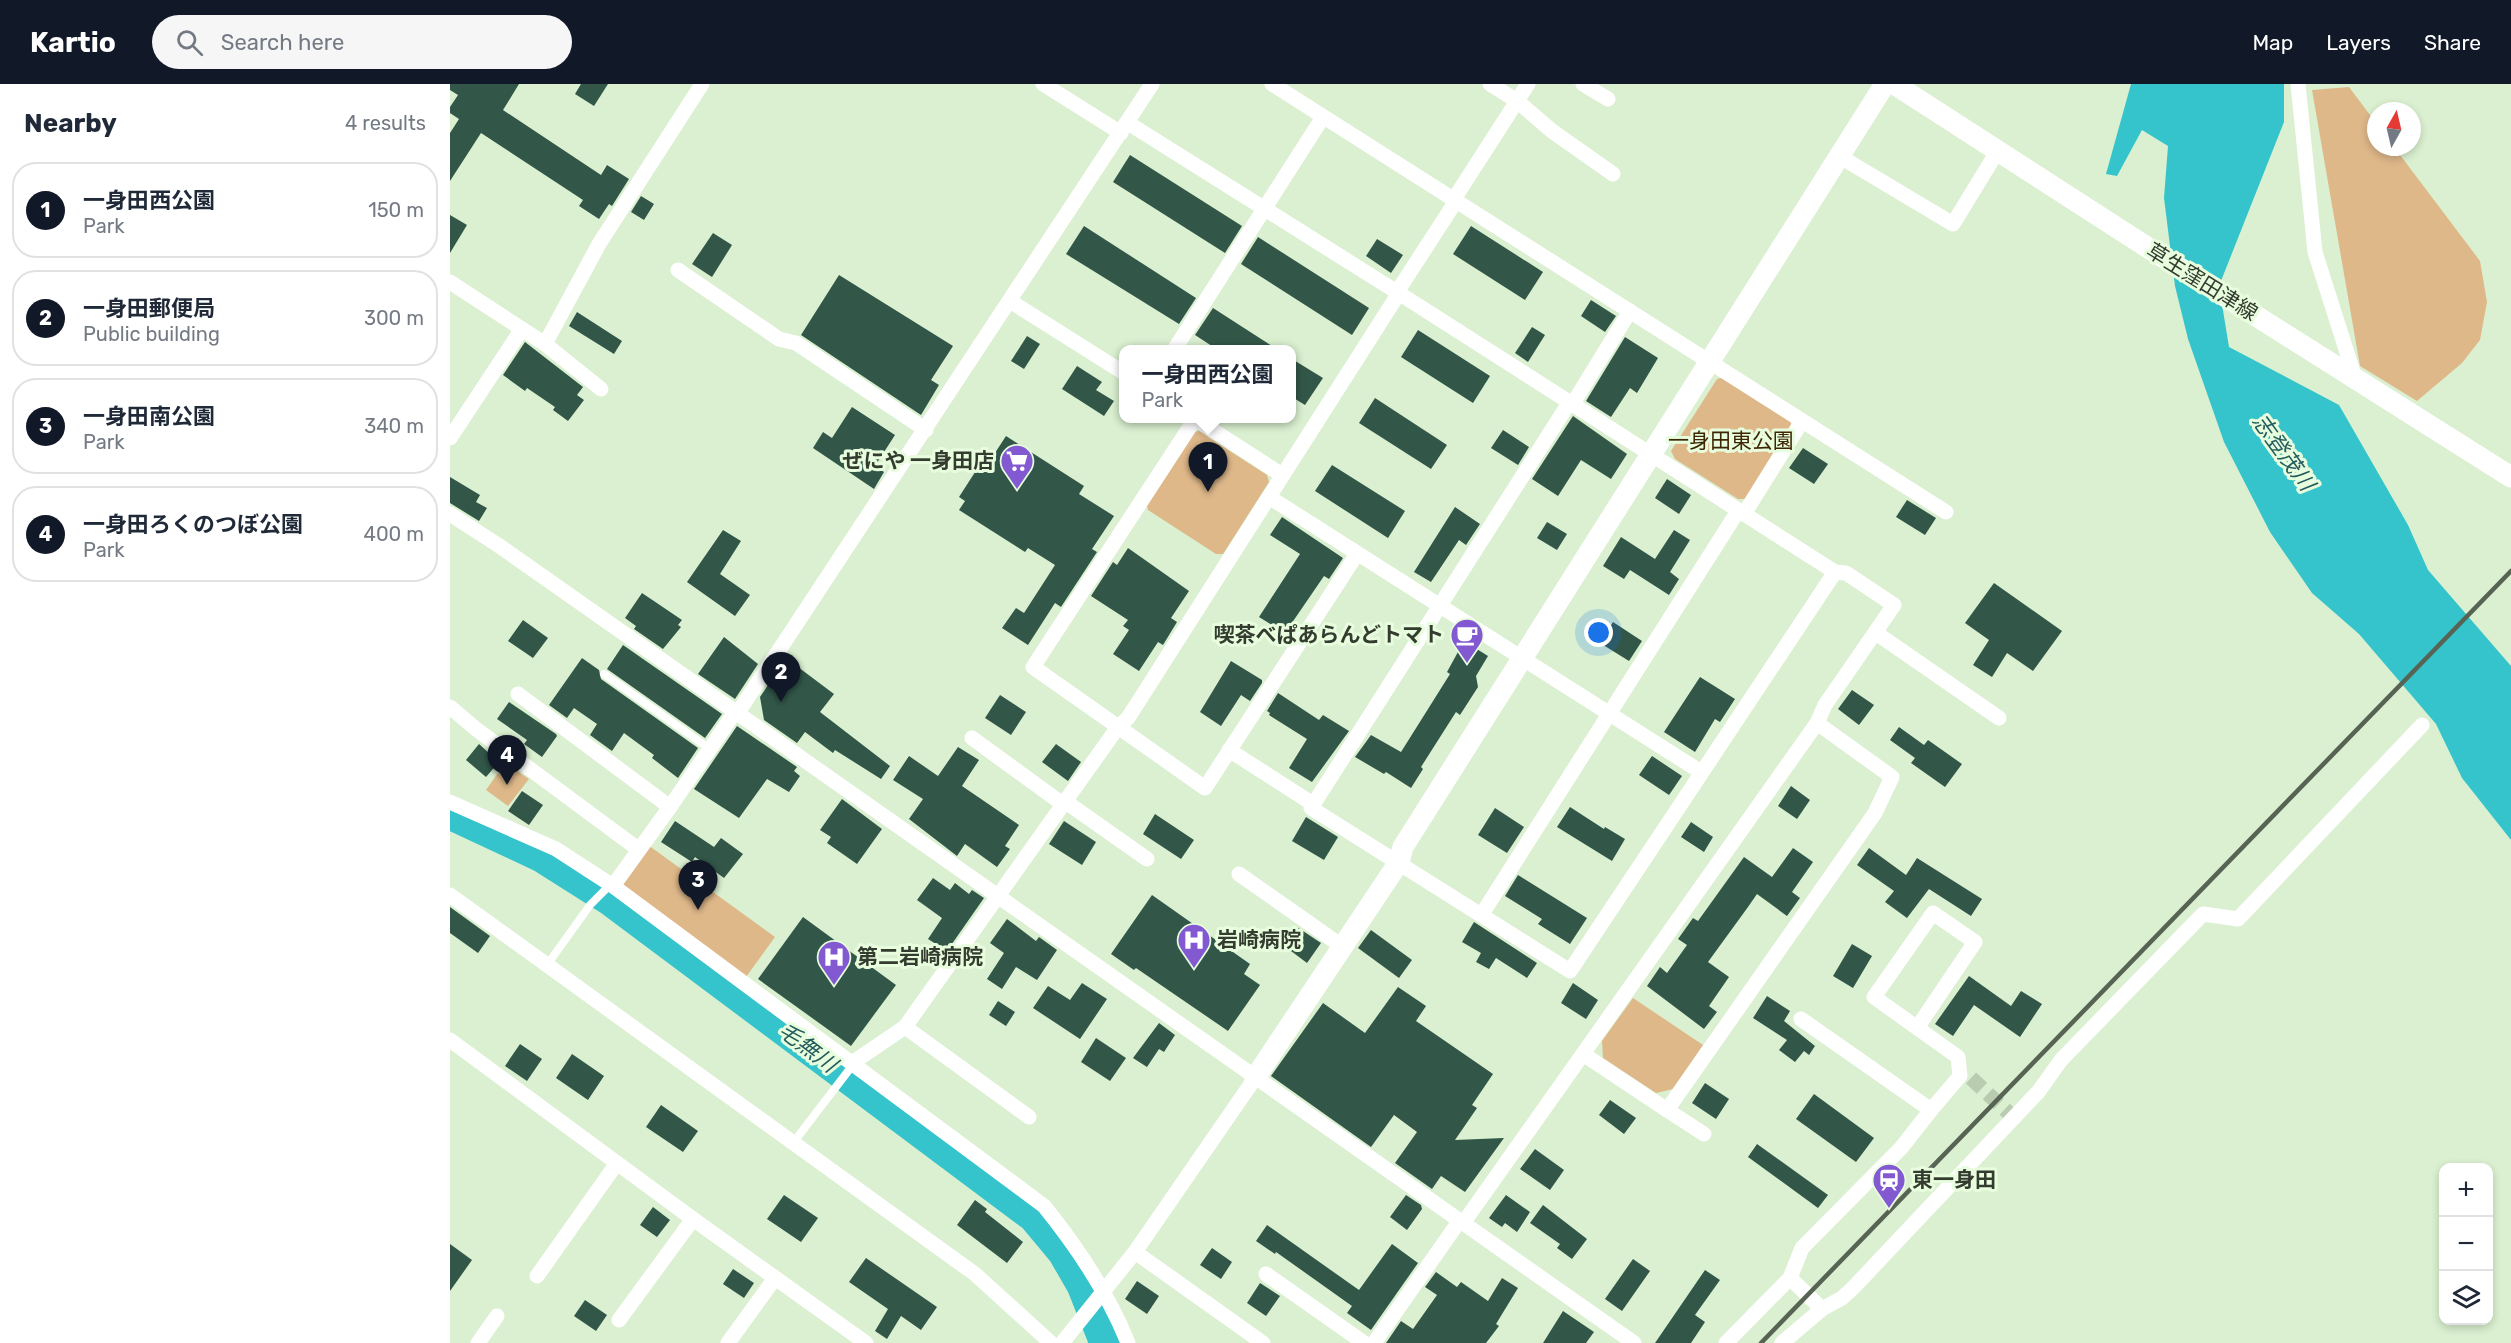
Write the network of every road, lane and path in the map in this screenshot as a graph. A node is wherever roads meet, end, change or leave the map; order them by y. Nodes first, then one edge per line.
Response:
1 (702, 84) edge
2 (1043, 84) edge
3 (1152, 84) edge
4 (1272, 84) edge
5 (1490, 84) edge
6 (1528, 84) edge
7 (1583, 84) edge
8 (2298, 84) edge
9 (1894, 85) edge
10 (1608, 99) dead end
11 (1517, 101) junction
12 (1323, 117) junction
13 (1124, 128) junction
14 (1997, 152) junction
15 (1839, 156) junction
16 (1613, 174) dead end
17 (1455, 200) junction
18 (1263, 209) junction
19 (678, 270) dead end
20 (450, 282) edge
21 (1398, 292) junction
22 (1010, 301) junction
23 (1630, 311) junction
24 (522, 329) junction
25 (545, 344) junction
26 (1177, 345) edge
27 (1709, 361) junction
28 (1119, 370) edge
29 (2356, 381) junction
30 (602, 389) dead end
31 (1571, 404) junction
32 (1802, 421) junction
33 (1191, 423) edge
34 (1200, 423) edge
35 (926, 430) junction
36 (450, 438) edge
37 (1650, 455) junction
38 (1282, 475) junction
39 (2511, 477) edge
40 (1269, 497) junction
41 (1741, 512) junction
42 (1946, 512) dead end
43 (450, 514) edge
44 (1357, 554) junction
45 (1835, 572) junction
46 (1440, 606) junction
47 (1876, 633) junction
48 (1522, 658) junction
49 (604, 674) dead end
50 (518, 694) dead end
51 (450, 707) edge
52 (736, 713) junction
53 (1609, 714) junction
54 (1999, 718) dead end
55 (1817, 723) junction
56 (2421, 725) dead end
57 (1118, 728) junction
58 (972, 738) dead end
59 (710, 749) junction
60 (1229, 750) junction
61 (1701, 772) junction
62 (450, 802) edge
63 (1065, 804) junction
64 (1313, 804) junction
65 (670, 807) junction
66 (638, 849) junction
67 (1148, 859) dead end
68 (1400, 862) junction
69 (1239, 874) dead end
70 (611, 886) junction
71 (450, 895) edge
72 (997, 897) junction
73 (1482, 914) junction
74 (1343, 947) junction
75 (547, 965) junction
76 (1801, 1018) dead end
77 (905, 1028) junction
78 (1917, 1028) junction
79 (450, 1040) edge
80 (1583, 1054) junction
81 (852, 1064) junction
82 (1255, 1078) junction
83 (1667, 1110) junction
84 (1931, 1110) junction
85 (1029, 1117) dead end
86 (1704, 1134) dead end
87 (793, 1143) junction
88 (617, 1163) junction
89 (693, 1219) junction
90 (1462, 1221) junction
91 (1135, 1252) junction
92 (1266, 1275) dead end
93 (537, 1276) dead end
94 (775, 1278) junction
95 (1790, 1278) junction
96 (1103, 1293) junction
97 (1822, 1309) junction
98 (497, 1316) dead end
99 (619, 1320) dead end
100 (478, 1343) edge
101 (728, 1343) edge
102 (866, 1343) edge
103 (1051, 1343) edge
104 (1062, 1343) edge
105 (1128, 1343) edge
106 (1263, 1343) edge
107 (1364, 1343) edge
108 (1374, 1343) edge
109 (1634, 1343) edge
110 (1726, 1343) edge
111 (1782, 1343) edge

1 - 25 street
2 - 13 street
3 - 13 street
4 - 12 street
5 - 11 street
6 - 11 street
7 - 10 street
8 - 29 street
9 - 14 street, 草生窪田津線
9 - 15 street
11 - 16 street
11 - 17 street
12 - 17 street
12 - 18 street
13 - 18 street
13 - 22 street
14 - 15 street
14 - 29 street, 草生窪田津線
15 - 27 street
17 - 21 street
17 - 23 street
18 - 21 street
18 - 26 street
19 - 35 street
20 - 24 street
21 - 31 street
21 - 38 street
22 - 28 street
22 - 35 street
23 - 27 street
23 - 31 street
24 - 25 street
24 - 36 street
25 - 30 street
27 - 32 street
27 - 37 street
29 - 39 street, 草生窪田津線
31 - 37 street
31 - 46 street
32 - 41 street
32 - 42 street
33 - 57 street
34 - 38 street
35 - 52 street
37 - 41 street
37 - 48 street
38 - 40 street
40 - 44 street
40 - 57 street
41 - 45 street
41 - 53 street
43 - 52 street
44 - 46 street
44 - 60 street
45 - 47 street
45 - 61 street
46 - 48 street
46 - 64 street
47 - 54 street
47 - 55 street
48 - 53 street
48 - 68 street
49 - 59 lane
50 - 65 street
51 - 66 street
52 - 59 street
52 - 72 street
53 - 61 street
53 - 73 street
55 - 80 street
55 - 83 street
56 - 97 street
57 - 60 street
57 - 63 street
58 - 63 street
59 - 65 street
60 - 64 street
61 - 73 street
62 - 70 street
63 - 67 street
63 - 72 street
64 - 68 street
65 - 66 street
66 - 70 street
68 - 73 street
68 - 74 street
69 - 74 street
70 - 75 lane
70 - 81 street
71 - 75 street
72 - 77 street
72 - 82 street
74 - 82 street
75 - 87 street
76 - 84 street
77 - 81 street
77 - 85 street
78 - 78 street
78 - 84 street
79 - 88 street
80 - 83 street
80 - 90 street
81 - 87 lane
81 - 96 street
82 - 90 street
82 - 91 street
83 - 86 street
84 - 95 street
87 - 103 street
88 - 89 street
88 - 93 street
89 - 94 street
89 - 99 street
90 - 108 street
90 - 109 street
91 - 96 street
91 - 106 street
92 - 107 street
94 - 101 street
94 - 102 street
95 - 97 street
95 - 110 street
96 - 104 street
96 - 105 street
97 - 111 street
98 - 100 street

